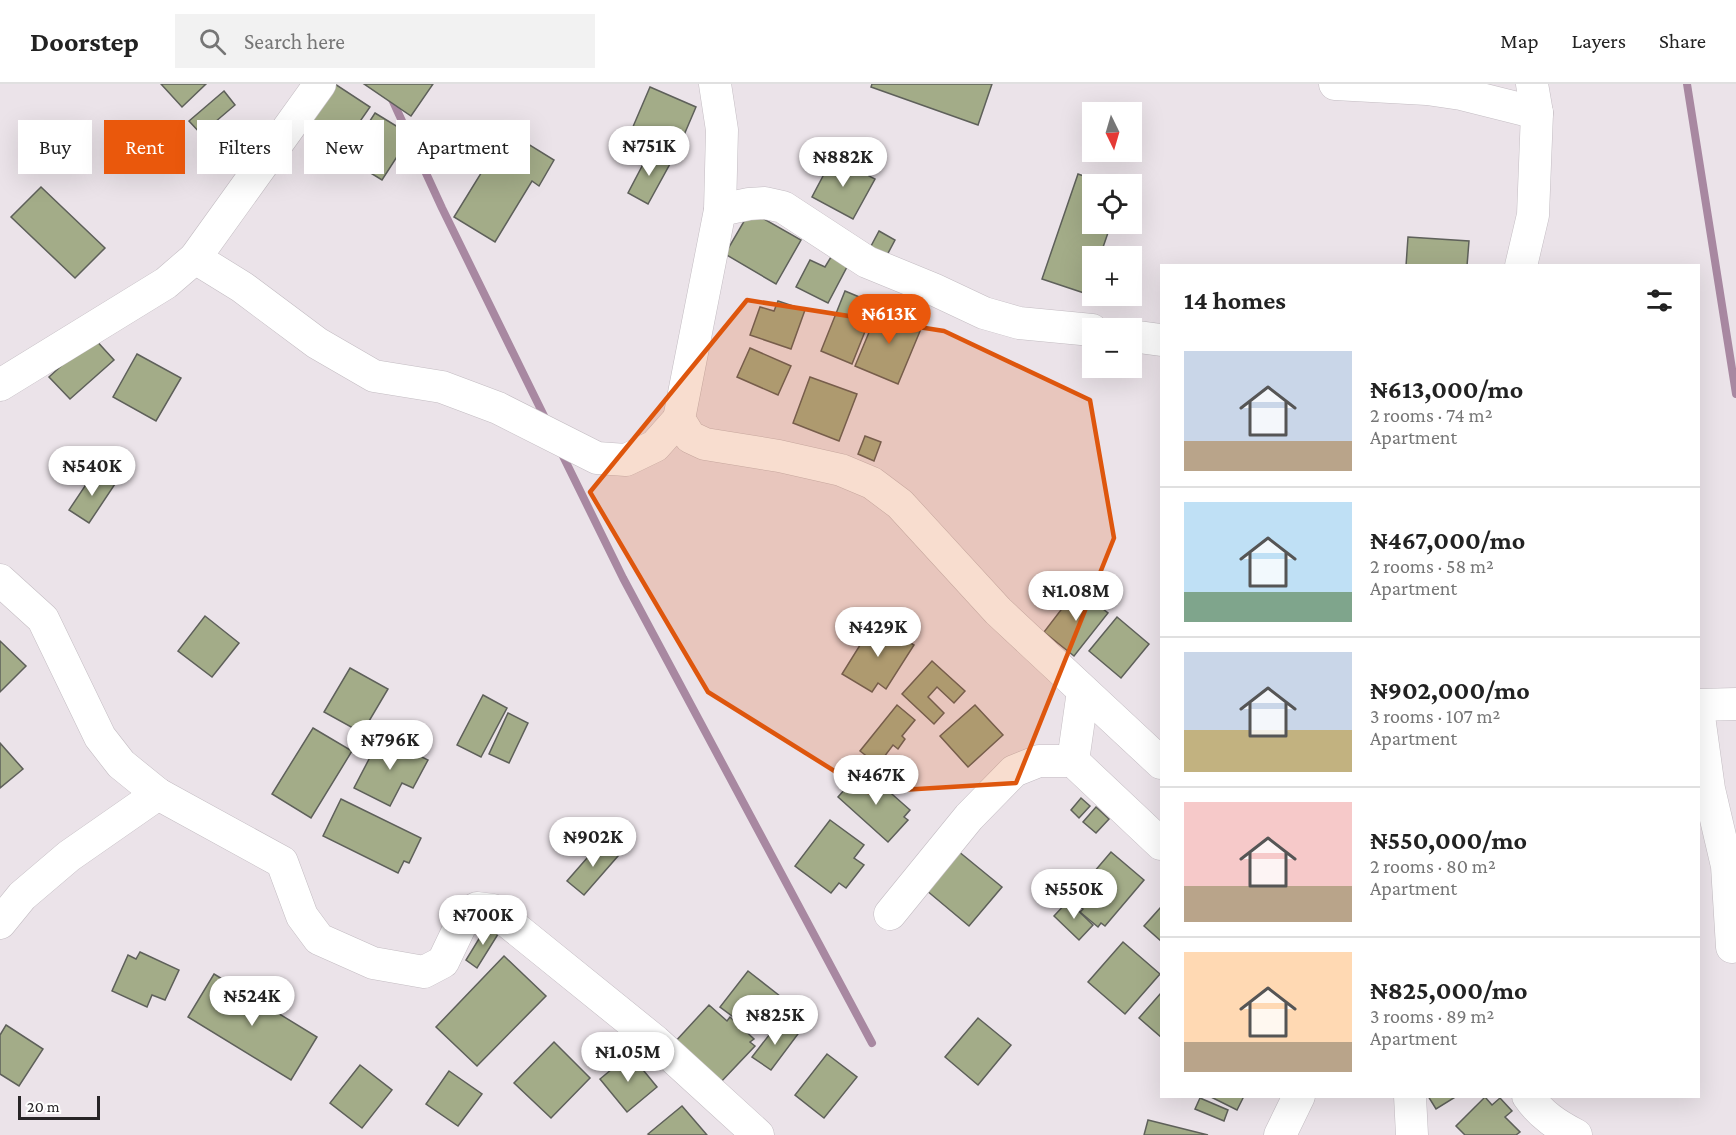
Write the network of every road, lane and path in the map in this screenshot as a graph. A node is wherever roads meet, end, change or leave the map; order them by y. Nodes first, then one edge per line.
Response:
1 (320, 84) edge
2 (716, 84) edge
3 (1335, 84) edge
4 (1534, 98) edge
5 (720, 210) junction
6 (195, 258) junction
7 (1521, 264) edge
8 (1082, 329) edge
9 (1142, 337) edge
10 (1160, 340) edge
11 (0, 385) edge
12 (679, 419) junction
13 (0, 580) edge
14 (1083, 691) junction
15 (1736, 704) edge
16 (1700, 707) edge
17 (1700, 722) edge
18 (1073, 761) junction
19 (1160, 762) edge
20 (158, 794) junction
21 (1160, 843) edge
22 (890, 914) dead end
23 (0, 923) edge
24 (1732, 948) dead end
25 (1298, 1098) edge
26 (1410, 1098) edge
27 (1529, 1098) edge
28 (758, 1135) edge
29 (1280, 1135) edge
30 (1412, 1135) edge
31 (1576, 1135) edge

1 - 6 street
2 - 5 street
3 - 4 street
4 - 7 street
5 - 8 street
5 - 12 street
6 - 11 street
6 - 12 street
9 - 10 street
12 - 14 street
13 - 20 street
14 - 18 street
14 - 19 street
15 - 16 street
17 - 24 street
18 - 21 street
18 - 22 street
20 - 23 street
20 - 28 street
25 - 29 street
26 - 30 street
27 - 31 street

